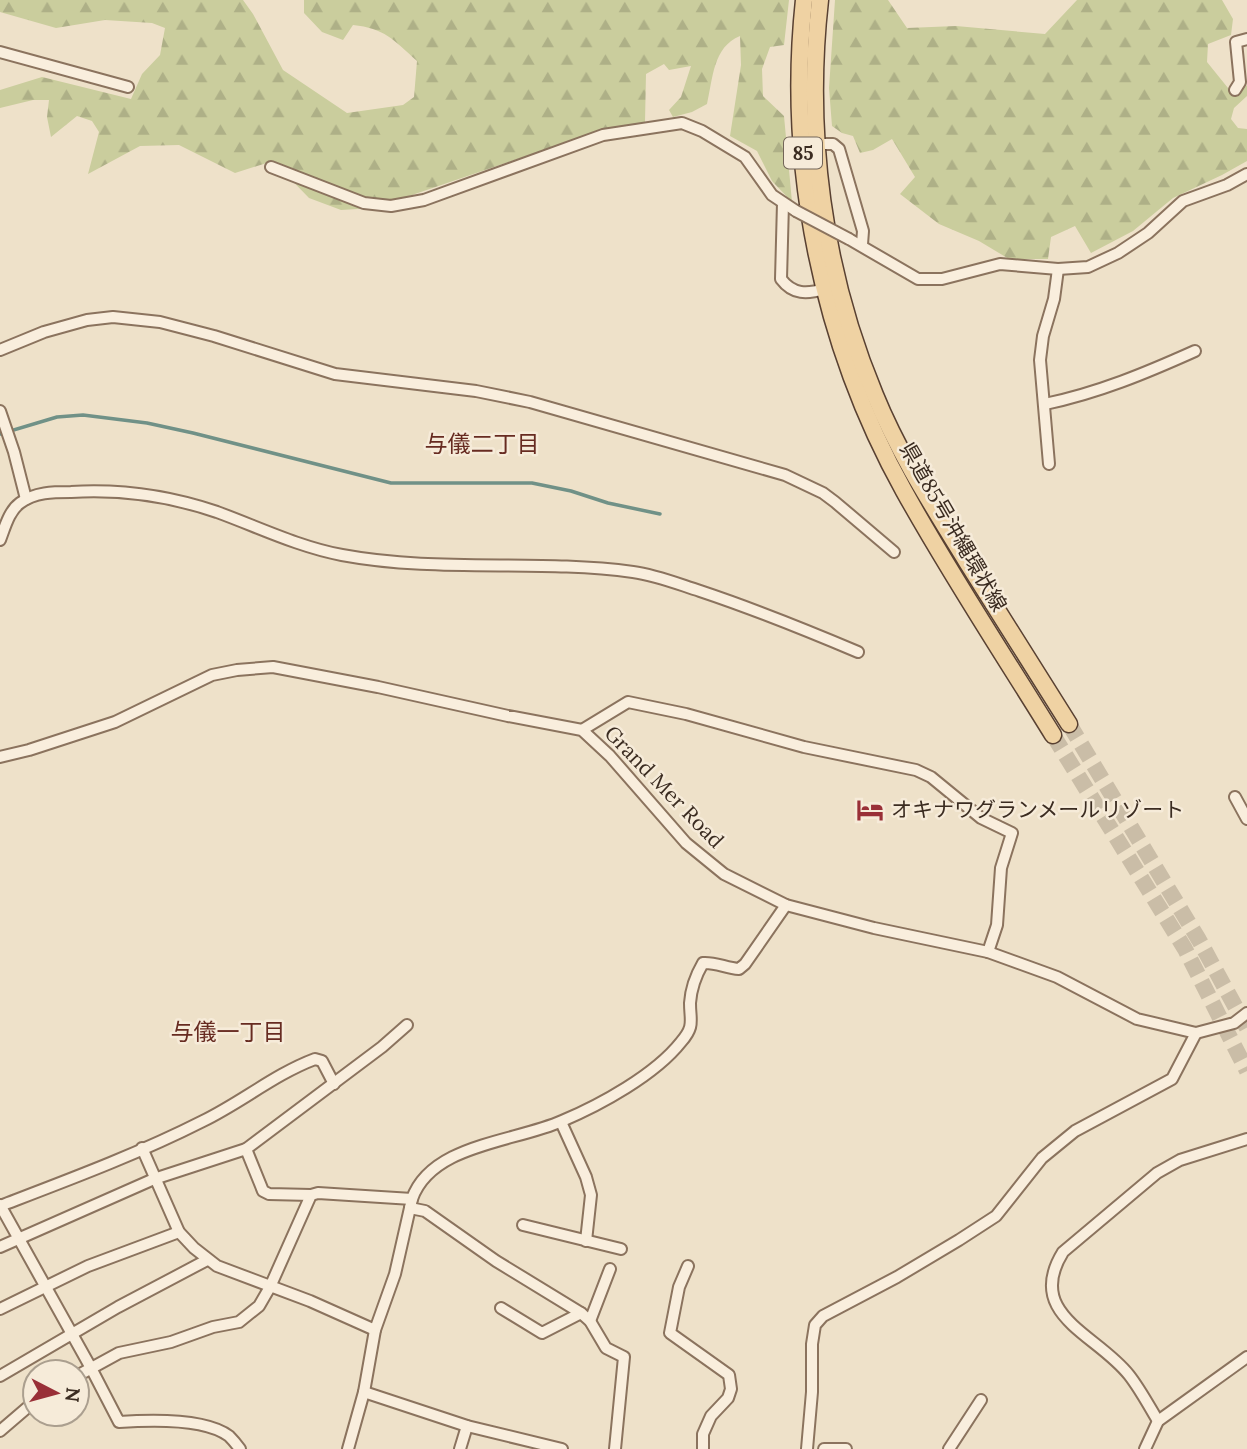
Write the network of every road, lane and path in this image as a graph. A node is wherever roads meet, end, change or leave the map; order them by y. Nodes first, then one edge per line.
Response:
1 (804, 0) edge
2 (820, 0) edge
3 (1247, 39) edge
4 (0, 52) edge
5 (128, 87) dead end
6 (1235, 90) dead end
7 (817, 144) junction
8 (271, 167) dead end
9 (1247, 174) edge
10 (783, 203) junction
11 (862, 244) junction
12 (1058, 269) junction
13 (826, 296) junction
14 (0, 350) edge
15 (1195, 351) dead end
16 (1045, 404) junction
17 (0, 411) edge
18 (1049, 464) dead end
19 (26, 499) junction
20 (0, 540) edge
21 (947, 546) junction
22 (894, 552) dead end
23 (858, 652) dead end
24 (1069, 724) tunnel mouth
25 (582, 730) junction
26 (1053, 735) tunnel mouth
27 (0, 757) edge
28 (1235, 797) dead end
29 (1247, 819) edge
30 (786, 905) junction
31 (988, 951) junction
32 (1247, 1013) edge
33 (407, 1025) dead end
34 (1196, 1033) junction
35 (334, 1084) junction
36 (561, 1122) junction
37 (1247, 1139) edge
38 (142, 1148) junction
39 (246, 1149) junction
40 (155, 1179) junction
41 (311, 1195) junction
42 (411, 1203) junction
43 (0, 1206) edge
44 (523, 1225) dead end
45 (179, 1232) junction
46 (20, 1239) junction
47 (586, 1241) junction
48 (0, 1247) edge
49 (621, 1249) dead end
50 (207, 1260) junction
51 (688, 1266) dead end
52 (610, 1269) dead end
53 (270, 1287) junction
54 (47, 1288) junction
55 (501, 1308) dead end
56 (0, 1309) edge
57 (581, 1313) junction
58 (590, 1321) junction
59 (375, 1329) junction
60 (71, 1335) junction
61 (1247, 1357) edge
62 (92, 1368) junction
63 (0, 1376) edge
64 (365, 1392) junction
65 (981, 1400) dead end
66 (21, 1413) edge
67 (1158, 1421) junction
68 (467, 1426) junction
69 (0, 1431) edge
70 (240, 1449) edge
71 (348, 1449) edge
72 (460, 1449) edge
73 (562, 1449) edge
74 (615, 1449) edge
75 (703, 1449) edge
76 (807, 1449) edge
77 (824, 1449) edge
78 (846, 1449) edge
79 (949, 1449) edge
80 (1145, 1449) edge

1 - 13 main road, 県道85号沖縄環状線 / 85
2 - 7 main road, 県道85号沖縄環状線 / 85
3 - 6 street
4 - 5 street
7 - 11 street
7 - 21 main road, 県道85号沖縄環状線 / 85
8 - 10 street
9 - 12 street
10 - 11 street, bridge
10 - 13 street
11 - 12 street
12 - 16 street
13 - 21 main road, 県道85号沖縄環状線 / 85
14 - 22 street
15 - 16 street
16 - 18 street
17 - 19 street
19 - 20 street
19 - 23 street
21 - 24 main road, 県道85号沖縄環状線 / 85
21 - 26 main road, 県道85号沖縄環状線 / 85
25 - 27 street, Grand Mer Road
25 - 30 street, Grand Mer Road
25 - 31 street
28 - 29 street
30 - 31 street, Grand Mer Road
30 - 36 street
31 - 34 street, Grand Mer Road
32 - 34 street, Grand Mer Road
33 - 35 street
34 - 76 street
35 - 38 street
35 - 39 street
36 - 42 street
36 - 47 street
37 - 67 street
38 - 40 street
38 - 43 street
39 - 40 street
39 - 41 street
40 - 45 street
40 - 46 street
41 - 42 street
41 - 53 street
42 - 57 street
42 - 59 street
43 - 46 street
44 - 47 street
45 - 50 street
45 - 54 street
46 - 48 street
46 - 54 street
47 - 49 street
50 - 53 street
50 - 60 street
51 - 75 street
52 - 58 street
53 - 59 street
53 - 62 street
54 - 56 street
54 - 60 street
55 - 57 street
57 - 58 street
58 - 74 street
59 - 64 street
60 - 62 street
60 - 63 street
61 - 67 street
62 - 70 street
64 - 68 street
64 - 71 street
65 - 79 street
66 - 69 street
67 - 80 street
68 - 72 street
68 - 73 street
77 - 78 street

